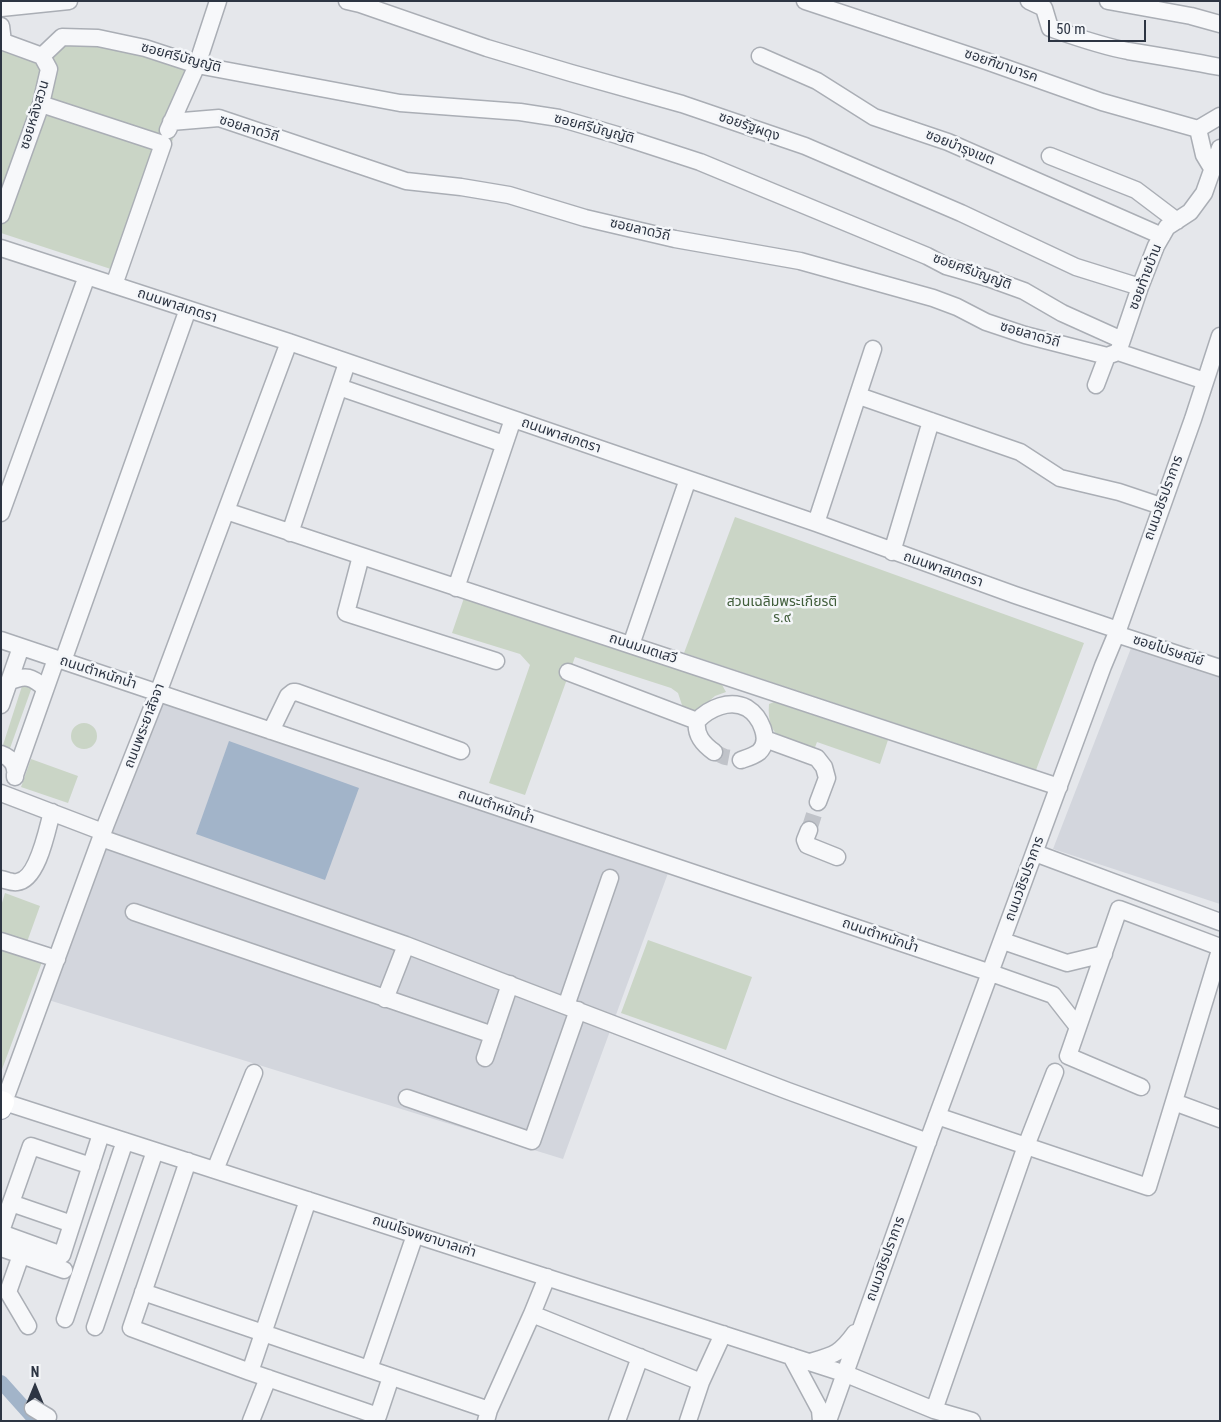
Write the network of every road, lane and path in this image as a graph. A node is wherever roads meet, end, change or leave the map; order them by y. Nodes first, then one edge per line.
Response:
1 (69, 1) edge
2 (218, 1) edge
3 (347, 1) edge
4 (805, 1) edge
5 (1029, 1) edge
6 (1108, 1) edge
7 (1, 8) edge
8 (1220, 24) edge
9 (2, 36) edge
10 (42, 56) junction
11 (760, 56) dead end
12 (197, 65) junction
13 (1220, 67) edge
14 (41, 104) junction
15 (1220, 116) edge
16 (171, 122) junction
17 (1198, 128) junction
18 (163, 144) junction
19 (1220, 148) edge
20 (1050, 156) dead end
21 (1213, 170) junction
22 (1, 215) edge
23 (1177, 221) junction
24 (1162, 236) junction
25 (1, 248) edge
26 (87, 276) junction
27 (114, 285) junction
28 (1140, 287) junction
29 (188, 309) junction
30 (1220, 336) edge
31 (289, 342) junction
32 (873, 349) dead end
33 (1116, 349) junction
34 (347, 362) junction
35 (1215, 367) edge
36 (1205, 381) junction
37 (1096, 385) dead end
38 (339, 387) junction
39 (859, 396) junction
40 (513, 419) junction
41 (931, 421) junction
42 (504, 444) junction
43 (688, 479) junction
44 (1161, 506) junction
45 (226, 511) junction
46 (1, 514) edge
47 (816, 523) junction
48 (290, 533) junction
49 (892, 552) junction
50 (361, 556) junction
51 (456, 588) junction
52 (1117, 632) junction
53 (1, 640) edge
54 (631, 645) junction
55 (21, 647) junction
56 (59, 660) junction
57 (496, 662) dead end
58 (1220, 668) edge
59 (568, 672) dead end
60 (737, 680) junction
61 (9, 682) junction
62 (45, 688) junction
63 (765, 689) junction
64 (158, 693) junction
65 (1, 705) edge
66 (724, 705) junction
67 (697, 721) junction
68 (759, 722) junction
69 (271, 731) junction
70 (765, 739) junction
71 (460, 751) dead end
72 (714, 752) tunnel mouth
73 (1, 754) edge
74 (741, 760) dead end
75 (15, 775) junction
76 (1059, 786) junction
77 (1, 791) edge
78 (818, 802) tunnel mouth
79 (52, 812) junction
80 (809, 830) tunnel mouth
81 (102, 835) junction
82 (1035, 853) junction
83 (837, 857) dead end
84 (610, 878) dead end
85 (1, 879) edge
86 (134, 912) dead end
87 (1220, 922) edge
88 (1, 940) edge
89 (1003, 941) junction
90 (406, 945) junction
91 (1220, 948) edge
92 (1104, 954) junction
93 (57, 959) junction
94 (991, 973) junction
95 (510, 984) junction
96 (385, 999) junction
97 (572, 1008) junction
98 (1078, 1026) junction
99 (493, 1035) junction
100 (485, 1058) dead end
101 (1055, 1072) dead end
102 (254, 1073) dead end
103 (1141, 1087) dead end
104 (406, 1098) dead end
105 (1174, 1102) junction
106 (2, 1104) edge
107 (937, 1116) junction
108 (1220, 1119) edge
109 (101, 1134) junction
110 (125, 1141) junction
111 (928, 1142) junction
112 (1026, 1146) junction
113 (155, 1151) junction
114 (188, 1161) junction
115 (91, 1166) junction
116 (215, 1170) junction
117 (308, 1200) junction
118 (11, 1203) junction
119 (72, 1224) junction
120 (415, 1235) junction
121 (2, 1239) edge
122 (21, 1255) junction
123 (64, 1270) dead end
124 (547, 1277) junction
125 (143, 1292) junction
126 (532, 1314) junction
127 (65, 1319) dead end
128 (864, 1319) junction
129 (28, 1326) dead end
130 (95, 1327) dead end
131 (263, 1334) junction
132 (723, 1334) junction
133 (791, 1356) junction
134 (640, 1357) junction
135 (810, 1362) junction
136 (368, 1370) junction
137 (250, 1372) junction
138 (846, 1374) junction
139 (391, 1377) junction
140 (268, 1378) junction
141 (701, 1382) junction
142 (33, 1408) dead end
143 (934, 1410) junction
144 (487, 1416) edge
145 (47, 1419) edge
146 (252, 1421) edge
147 (617, 1421) edge
148 (688, 1421) edge
149 (821, 1421) edge
150 (828, 1421) edge
151 (970, 1421) edge

1 - 7 street
2 - 12 street
3 - 28 street, ซอยรัฐผดุง
4 - 17 street, ซอยฑีฆามารค
5 - 13 street
6 - 8 street
9 - 10 street
10 - 12 street, ซอยศรีบัญญัติ
10 - 14 street, ซอยหลังสวน
11 - 24 street, ซอยบำรุงเขต
12 - 16 street
12 - 33 street, ซอยศรีบัญญัติ
14 - 18 street
14 - 22 street, ซอยหลังสวน
15 - 17 street
16 - 18 street
16 - 33 street, ซอยลาดวิถี
17 - 21 street
18 - 27 street
19 - 21 street, ซอยท้ายบ้าน
20 - 23 street
21 - 23 street, ซอยท้ายบ้าน
23 - 24 street, ซอยท้ายบ้าน
24 - 28 street, ซอยท้ายบ้าน
25 - 26 street, ถนนพาสเภตรา
26 - 27 street, ถนนพาสเภตรา
26 - 46 street
27 - 29 street, ถนนพาสเภตรา
28 - 33 street, ซอยท้ายบ้าน
29 - 31 street, ถนนพาสเภตรา
29 - 56 street
30 - 35 street, ถนนวชิรปราการ
31 - 34 street, ถนนพาสเภตรา
31 - 45 street, ถนนพระยาสัจจา
32 - 39 street
33 - 36 street, ซอยลาดวิถี
33 - 37 street, ซอยท้ายบ้าน
34 - 38 street
34 - 40 street, ถนนพาสเภตรา
35 - 36 street, ถนนวชิรปราการ
36 - 44 street, ถนนวชิรปราการ
38 - 42 street
38 - 48 street
39 - 41 street
39 - 47 street
40 - 42 street
40 - 43 street, ถนนพาสเภตรา
41 - 44 street
41 - 49 street
42 - 51 street
43 - 47 street, ถนนพาสเภตรา
43 - 54 street
44 - 52 street, ถนนวชิรปราการ
45 - 48 street, ถนนมนตเสวี
45 - 64 street, ถนนพระยาสัจจา
47 - 49 street, ถนนพาสเภตรา
48 - 50 street, ถนนมนตเสวี
49 - 52 street, ถนนพาสเภตรา
50 - 51 street, ถนนมนตเสวี
50 - 57 street
51 - 54 street, ถนนมนตเสวี
52 - 58 street, ซอยไปรษณีย์
52 - 76 street, ถนนวชิรปราการ
53 - 55 street, ถนนตำหนักน้ำ
54 - 60 street, ถนนมนตเสวี
55 - 56 street, ถนนตำหนักน้ำ
55 - 61 street
56 - 62 street
56 - 64 street, ถนนตำหนักน้ำ
59 - 67 street
60 - 63 street, ถนนมนตเสวี
60 - 66 street
61 - 62 street
61 - 65 street
62 - 75 street
63 - 68 street
63 - 76 street, ถนนมนตเสวี
64 - 69 street, ถนนตำหนักน้ำ
64 - 81 street, ถนนพระยาสัจจา
66 - 67 street
66 - 68 street
67 - 72 street
68 - 70 street
69 - 71 street
69 - 94 street, ถนนตำหนักน้ำ
70 - 74 street
70 - 78 street
73 - 75 street
75 - 77 street
76 - 82 street, ถนนวชิรปราการ
77 - 79 street
79 - 81 street
79 - 85 street
80 - 83 street
81 - 90 street
81 - 93 street, ถนนพระยาสัจจา
82 - 87 street
82 - 89 street, ถนนวชิรปราการ
84 - 97 street
86 - 96 street
88 - 93 street
89 - 92 street
89 - 94 street, ถนนวชิรปราการ
90 - 95 street
90 - 96 street
91 - 92 street
91 - 105 street
92 - 98 street
93 - 106 street, ถนนพระยาสัจจา
94 - 98 street, ถนนตำหนักน้ำ
94 - 107 street, ถนนวชิรปราการ
95 - 97 street
95 - 99 street
96 - 99 street
97 - 104 street
97 - 111 street
98 - 103 street
99 - 100 street
101 - 112 street
102 - 116 street
105 - 108 street
105 - 112 street
106 - 109 street, ถนนโรงพยาบาลเก่า
107 - 111 street, ถนนวชิรปราการ
107 - 112 street
109 - 110 street, ถนนโรงพยาบาลเก่า
109 - 115 street
110 - 113 street, ถนนโรงพยาบาลเก่า
110 - 127 street
111 - 128 street, ถนนวชิรปราการ
112 - 143 street
113 - 114 street, ถนนโรงพยาบาลเก่า
113 - 130 street
114 - 116 street, ถนนโรงพยาบาลเก่า
114 - 125 street
115 - 118 street
115 - 119 street
116 - 117 street, ถนนโรงพยาบาลเก่า
117 - 120 street, ถนนโรงพยาบาลเก่า
117 - 131 street
118 - 119 street
118 - 121 street
119 - 121 street
120 - 124 street, ถนนโรงพยาบาลเก่า
120 - 136 street
121 - 122 street
122 - 123 street
122 - 129 street
124 - 126 street
124 - 132 street, ถนนโรงพยาบาลเก่า
125 - 131 street
125 - 137 street
126 - 134 street
126 - 144 street
128 - 135 street
128 - 138 street, ถนนวชิรปราการ
131 - 136 street
131 - 137 street
132 - 133 street, ถนนโรงพยาบาลเก่า
132 - 141 street
133 - 135 street, ถนนโรงพยาบาลเก่า
133 - 149 street
134 - 141 street
134 - 147 street
135 - 138 street, ถนนโรงพยาบาลเก่า
136 - 139 street
137 - 140 street
138 - 143 street, ถนนโรงพยาบาลเก่า
138 - 150 street, ถนนวชิรปราการ
139 - 140 street
139 - 144 street
140 - 146 street
141 - 148 street
142 - 145 street
143 - 151 street, ถนนโรงพยาบาลเก่า

